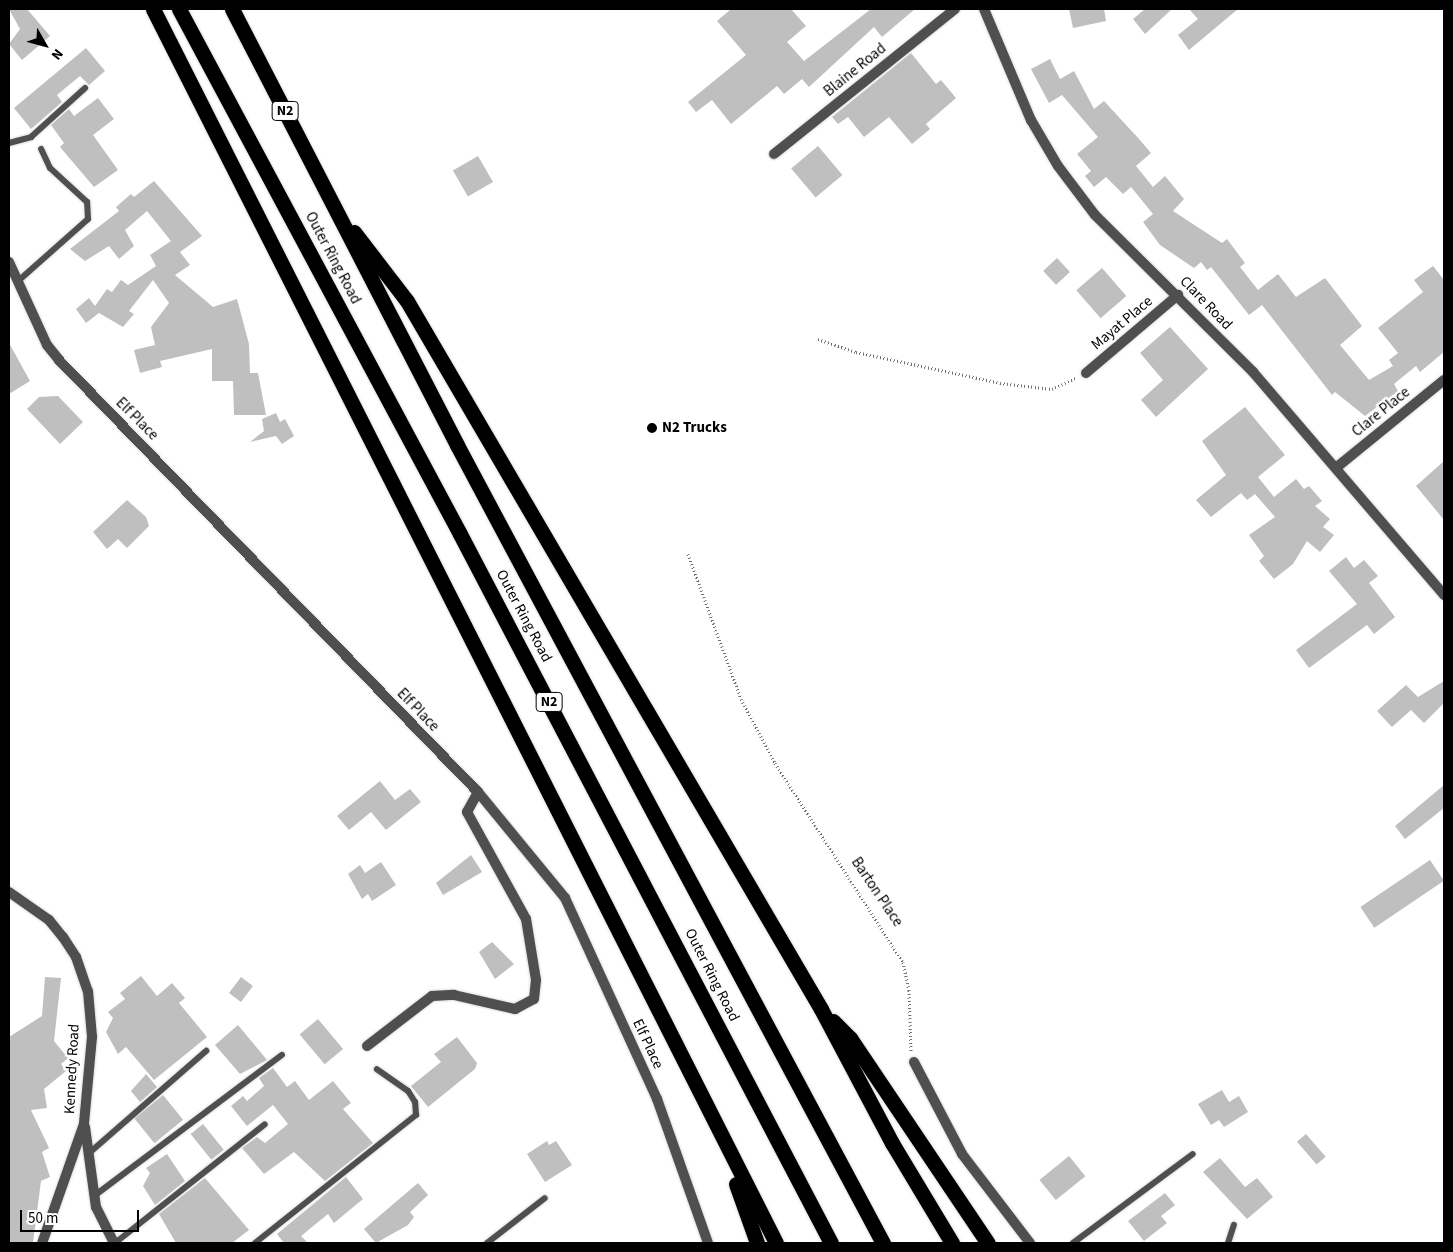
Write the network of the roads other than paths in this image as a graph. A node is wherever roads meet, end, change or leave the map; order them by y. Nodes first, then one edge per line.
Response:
1 (153, 9) edge
2 (179, 9) edge
3 (232, 9) edge
4 (955, 9) edge
5 (984, 9) edge
6 (85, 88) dead end
7 (9, 144) edge
8 (41, 149) dead end
9 (774, 154) dead end
10 (339, 214) junction
11 (9, 262) edge
12 (17, 282) junction
13 (1178, 294) junction
14 (1086, 373) road end
15 (1444, 380) edge
16 (1337, 467) junction
17 (1444, 595) edge
18 (478, 792) junction
19 (9, 892) edge
20 (821, 1009) junction
21 (367, 1046) dead end
22 (206, 1052) dead end
23 (282, 1055) dead end
24 (914, 1062) road end
25 (377, 1068) dead end
26 (84, 1124) junction
27 (265, 1124) dead end
28 (717, 1130) junction
29 (88, 1154) junction
30 (1193, 1154) dead end
31 (94, 1196) junction
32 (545, 1198) dead end
33 (1234, 1225) dead end
34 (42, 1243) edge
35 (114, 1243) edge
36 (255, 1243) edge
37 (487, 1243) edge
38 (708, 1243) edge
39 (757, 1243) edge
40 (776, 1243) edge
41 (831, 1243) edge
42 (883, 1243) edge
43 (952, 1243) edge
44 (988, 1243) edge
45 (1030, 1243) edge
46 (1073, 1243) edge
47 (1228, 1243) edge

1 - 28 highway
2 - 41 highway, Outer Ring Road / N2
3 - 10 highway, Outer Ring Road / N2
4 - 9 street, Blaine Road
5 - 13 street, Clare Road
6 - 7 lane
8 - 12 lane
10 - 20 highway
10 - 42 highway, Outer Ring Road / N2
11 - 12 street, Elf Place
12 - 18 street, Elf Place
13 - 14 street, Mayat Place
13 - 16 street, Clare Road
15 - 16 street, Clare Place
16 - 17 street, Clare Road
18 - 21 street
18 - 38 street, Elf Place
19 - 26 street, Kennedy Road
20 - 43 highway
20 - 44 highway
22 - 29 lane
23 - 31 lane
24 - 45 street
25 - 36 lane
26 - 29 street
26 - 34 street, Kennedy Road
27 - 35 lane
28 - 39 highway
28 - 40 highway
29 - 31 street
30 - 46 lane
31 - 35 street
32 - 37 lane
33 - 47 lane

